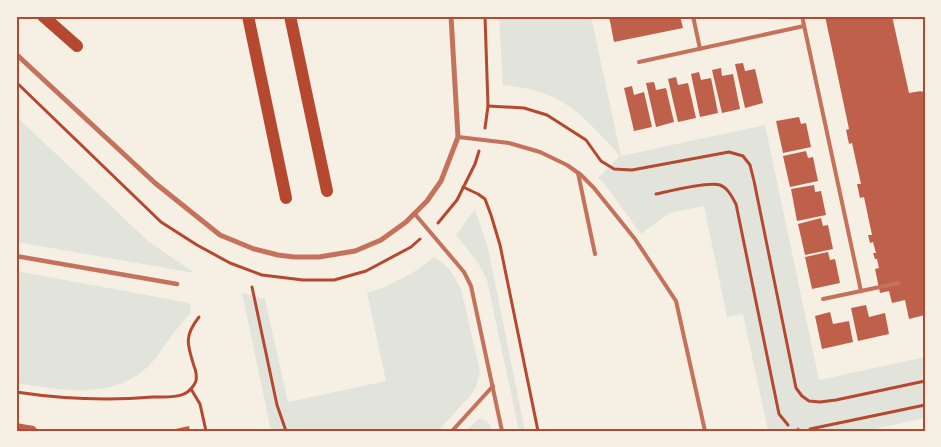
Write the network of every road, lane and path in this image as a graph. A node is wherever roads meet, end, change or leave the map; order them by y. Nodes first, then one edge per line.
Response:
1 (43, 16) edge
2 (248, 16) edge
3 (290, 16) edge
4 (451, 16) edge
5 (693, 16) edge
6 (802, 16) edge
7 (804, 26) junction
8 (77, 46) dead end
9 (700, 49) junction
10 (16, 54) edge
11 (639, 62) dead end
12 (488, 106) dead end
13 (458, 137) junction
14 (577, 173) junction
15 (463, 187) dead end
16 (327, 191) dead end
17 (656, 194) dead end
18 (286, 198) dead end
19 (414, 213) junction
20 (595, 254) dead end
21 (16, 256) edge
22 (899, 283) dead end
23 (177, 284) dead end
24 (252, 287) dead end
25 (862, 291) junction
26 (823, 299) dead end
27 (199, 317) dead end
28 (925, 380) edge
29 (493, 386) junction
30 (191, 389) junction
31 (16, 392) edge
32 (925, 405) edge
33 (206, 431) edge
34 (286, 431) edge
35 (452, 431) edge
36 (502, 431) edge
37 (538, 431) edge
38 (705, 431) edge
39 (798, 431) edge

1 - 8 main road
2 - 18 main road
3 - 16 main road
4 - 13 street
5 - 9 lane
6 - 7 lane
7 - 9 lane
7 - 25 lane
9 - 11 lane
10 - 19 street
12 - 28 path
13 - 14 lane
13 - 19 street
14 - 20 lane
14 - 38 lane
15 - 37 path
17 - 39 path
19 - 29 lane
21 - 23 street
22 - 25 lane
24 - 34 path
25 - 26 lane
27 - 30 path
29 - 35 lane
29 - 36 lane
30 - 31 path
30 - 33 path
32 - 39 path

